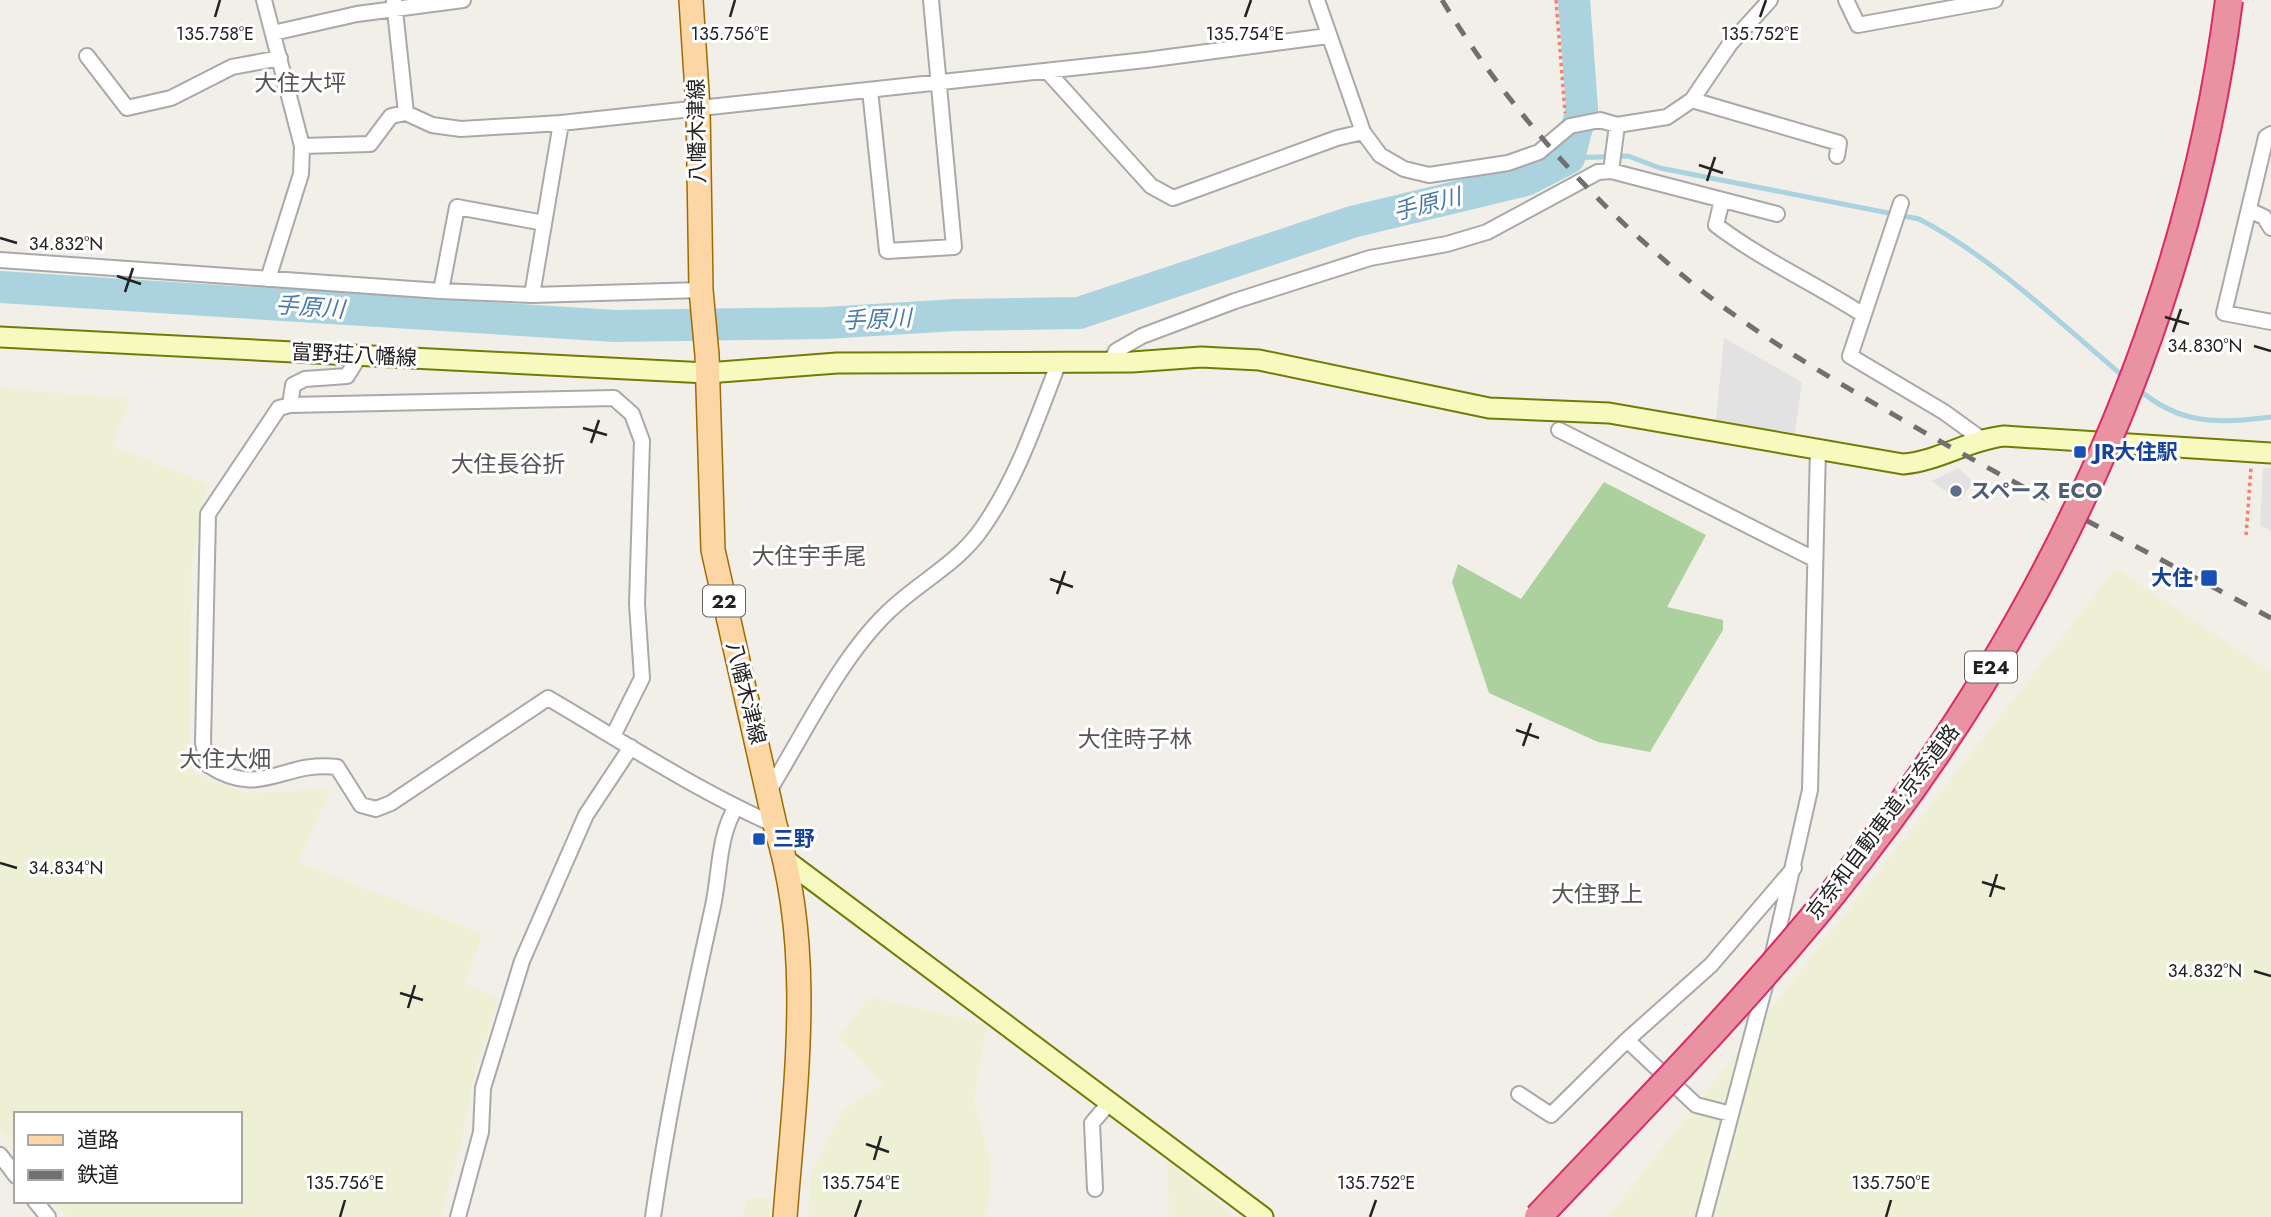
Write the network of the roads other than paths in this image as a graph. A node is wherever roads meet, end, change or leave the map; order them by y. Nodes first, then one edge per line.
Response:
1 (264, 0) edge
2 (463, 0) edge
3 (691, 0) edge
4 (931, 0) edge
5 (1317, 0) edge
6 (1770, 0) edge
7 (1846, 0) edge
8 (1996, 0) edge
9 (2230, 0) edge
10 (395, 4) edge
11 (1937, 5) edge
12 (272, 33) junction
13 (1328, 36) junction
14 (88, 57) dead end
15 (280, 58) junction
16 (1047, 71) junction
17 (941, 80) junction
18 (870, 90) junction
19 (1692, 100) junction
20 (698, 107) junction
21 (406, 113) junction
22 (561, 123) junction
23 (1617, 125) junction
24 (1363, 132) junction
25 (2271, 134) edge
26 (302, 146) junction
27 (1837, 156) dead end
28 (1611, 168) junction
29 (1722, 200) junction
30 (1901, 204) dead end
31 (2249, 210) junction
32 (1777, 214) dead end
33 (544, 223) junction
34 (2271, 228) edge
35 (0, 260) edge
36 (268, 279) junction
37 (441, 291) junction
38 (532, 295) junction
39 (701, 295) junction
40 (1863, 314) junction
41 (2271, 322) edge
42 (0, 337) edge
43 (360, 355) junction
44 (1059, 362) junction
45 (1111, 362) junction
46 (707, 364) junction
47 (290, 405) junction
48 (1559, 429) dead end
49 (1980, 438) junction
50 (1818, 447) junction
51 (2261, 453) edge
52 (1814, 559) junction
53 (614, 736) junction
54 (631, 747) junction
55 (770, 789) junction
56 (736, 807) junction
57 (775, 825) junction
58 (787, 861) junction
59 (1795, 866) junction
60 (1627, 1040) junction
61 (1519, 1094) dead end
62 (1110, 1102) junction
63 (1731, 1114) junction
64 (0, 1155) edge
65 (14, 1173) edge
66 (1095, 1189) dead end
67 (37, 1203) edge
68 (48, 1217) edge
69 (458, 1217) edge
70 (653, 1217) edge
71 (785, 1217) edge
72 (1263, 1217) edge
73 (1538, 1217) edge
74 (1704, 1217) edge

1 - 12 street
2 - 10 street
3 - 20 main road, 八幡木津線 / 22
4 - 17 street
5 - 13 street
6 - 19 street
7 - 11 street
8 - 11 street
9 - 73 highway, 京奈和自動車道;京奈道路 / E24, bridge
10 - 12 street
10 - 21 street
12 - 15 street
13 - 16 street
13 - 24 street
14 - 15 street
15 - 26 street
16 - 17 street
16 - 24 street
17 - 18 street
17 - 18 street
18 - 20 street
19 - 23 street
19 - 27 street
20 - 22 street
20 - 39 main road, 八幡木津線 / 22
21 - 22 street
21 - 26 street
22 - 33 street
23 - 24 street
23 - 28 street
25 - 31 street
26 - 36 street
28 - 29 street
28 - 45 street
29 - 32 street
29 - 40 street
30 - 40 street
31 - 34 street
31 - 41 street
33 - 37 street
33 - 38 street
35 - 36 street
36 - 37 street
37 - 38 street
38 - 39 street
39 - 46 main road, 八幡木津線 / 22
40 - 49 street
42 - 43 street, 富野荘八幡線
43 - 46 street, 富野荘八幡線
43 - 47 street
44 - 45 street, 富野荘八幡線
44 - 46 street, 富野荘八幡線
44 - 55 street
45 - 50 street, 富野荘八幡線
46 - 55 main road, 八幡木津線 / 22
47 - 53 street
47 - 53 street
48 - 52 street
49 - 50 street, 富野荘八幡線
49 - 51 street
50 - 52 street
52 - 59 street
53 - 54 street
54 - 56 street
54 - 69 street
55 - 57 main road, 八幡木津線 / 22
56 - 57 street
56 - 70 street
57 - 58 main road, 八幡木津線 / 22
58 - 62 street
58 - 71 main road, 八幡木津線 / 22
59 - 60 street
59 - 63 street
60 - 61 street
60 - 63 street
62 - 66 street
62 - 72 street
63 - 74 street
64 - 65 street
67 - 68 street

